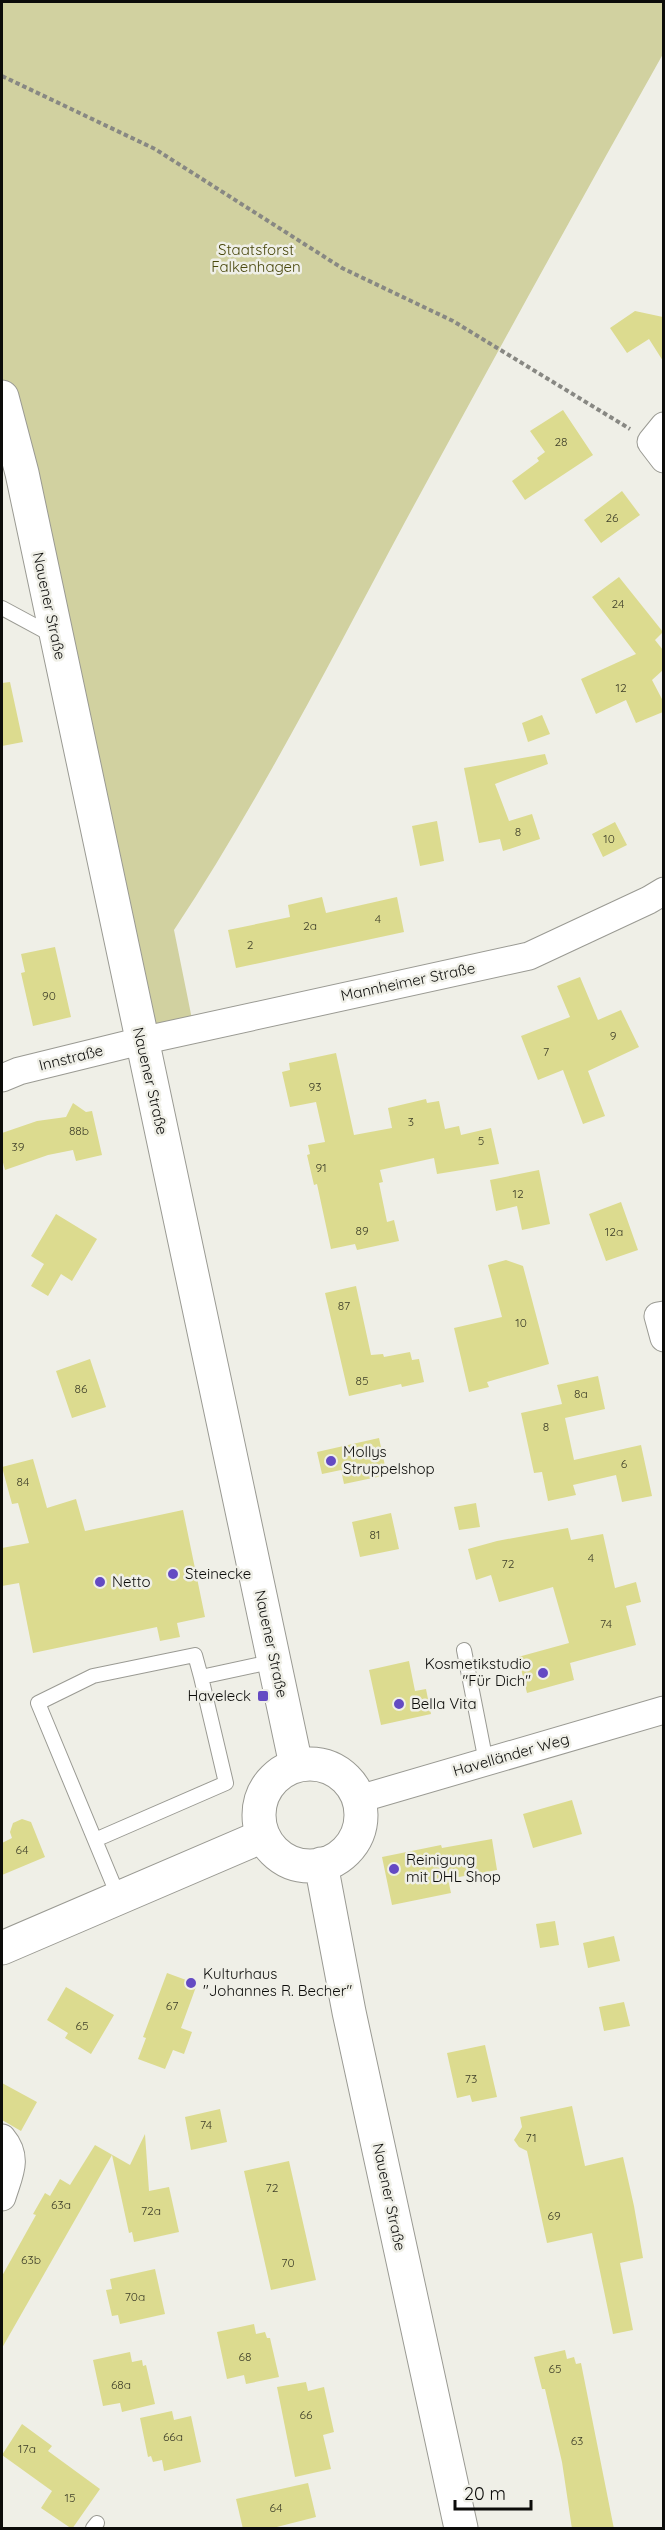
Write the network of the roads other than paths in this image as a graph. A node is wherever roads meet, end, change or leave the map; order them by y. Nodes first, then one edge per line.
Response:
1 (2, 397) edge
2 (12, 475) edge
3 (2, 608) edge
4 (56, 637) junction
5 (663, 891) edge
6 (141, 1041) junction
7 (2, 1078) edge
8 (663, 1315) edge
9 (663, 1338) edge
10 (464, 1650) dead end
11 (275, 1660) junction
12 (201, 1677) junction
13 (663, 1710) edge
14 (486, 1762) junction
15 (296, 1765) junction
16 (359, 1800) junction
17 (263, 1836) junction
18 (95, 1840) junction
19 (321, 1864) junction
20 (119, 1898) junction
21 (2, 1948) edge
22 (2, 2138) edge
23 (2, 2197) edge
24 (461, 2529) edge

1 - 2 main road, Nauener Straße
2 - 4 main road, Nauener Straße
3 - 4 lane
4 - 6 main road, Nauener Straße
5 - 6 street, Mannheimer Straße
6 - 7 street, Innstraße
6 - 11 main road, Nauener Straße
8 - 9 street
10 - 14 lane
11 - 12 lane
11 - 15 main road, Nauener Straße
12 - 18 lane
12 - 18 lane
13 - 14 street, Havelländer Weg
14 - 16 street, Havelländer Weg
15 - 16 main road
15 - 17 main road
16 - 19 main road
17 - 19 main road
17 - 20 main road
18 - 20 lane
19 - 24 main road, Nauener Straße
20 - 21 main road
22 - 23 street

